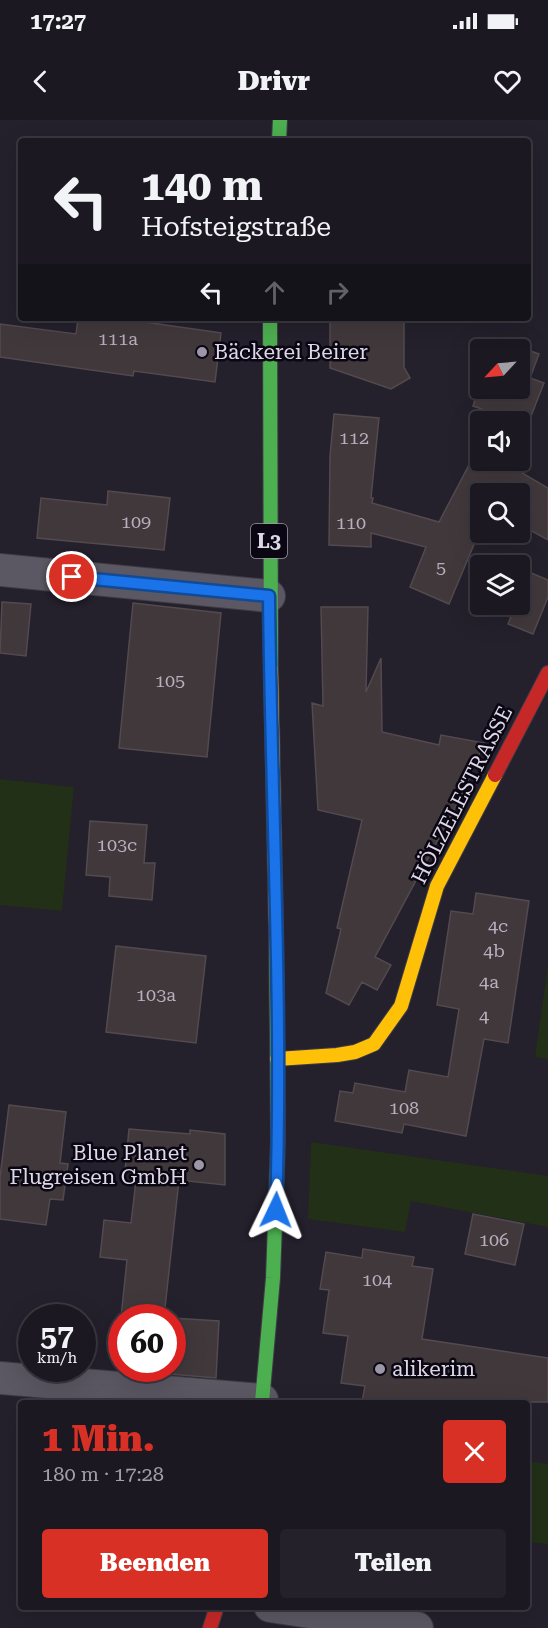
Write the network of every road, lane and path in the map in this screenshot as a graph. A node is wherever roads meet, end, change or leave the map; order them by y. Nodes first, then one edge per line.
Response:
1 (280, 120) edge
2 (279, 138) edge
3 (270, 321) edge
4 (0, 570) edge
5 (269, 596) junction
6 (548, 673) edge
7 (277, 1059) junction
8 (0, 1378) edge
9 (251, 1400) edge
10 (262, 1400) edge
11 (216, 1610) edge
12 (297, 1610) edge
13 (210, 1628) edge
14 (417, 1628) edge

1 - 2 main road
3 - 5 main road, L3
4 - 5 street
5 - 7 main road, L3
6 - 7 main road, HÖLZELESTRASSE
7 - 10 main road, L3
8 - 9 street
11 - 13 main road
12 - 14 street

